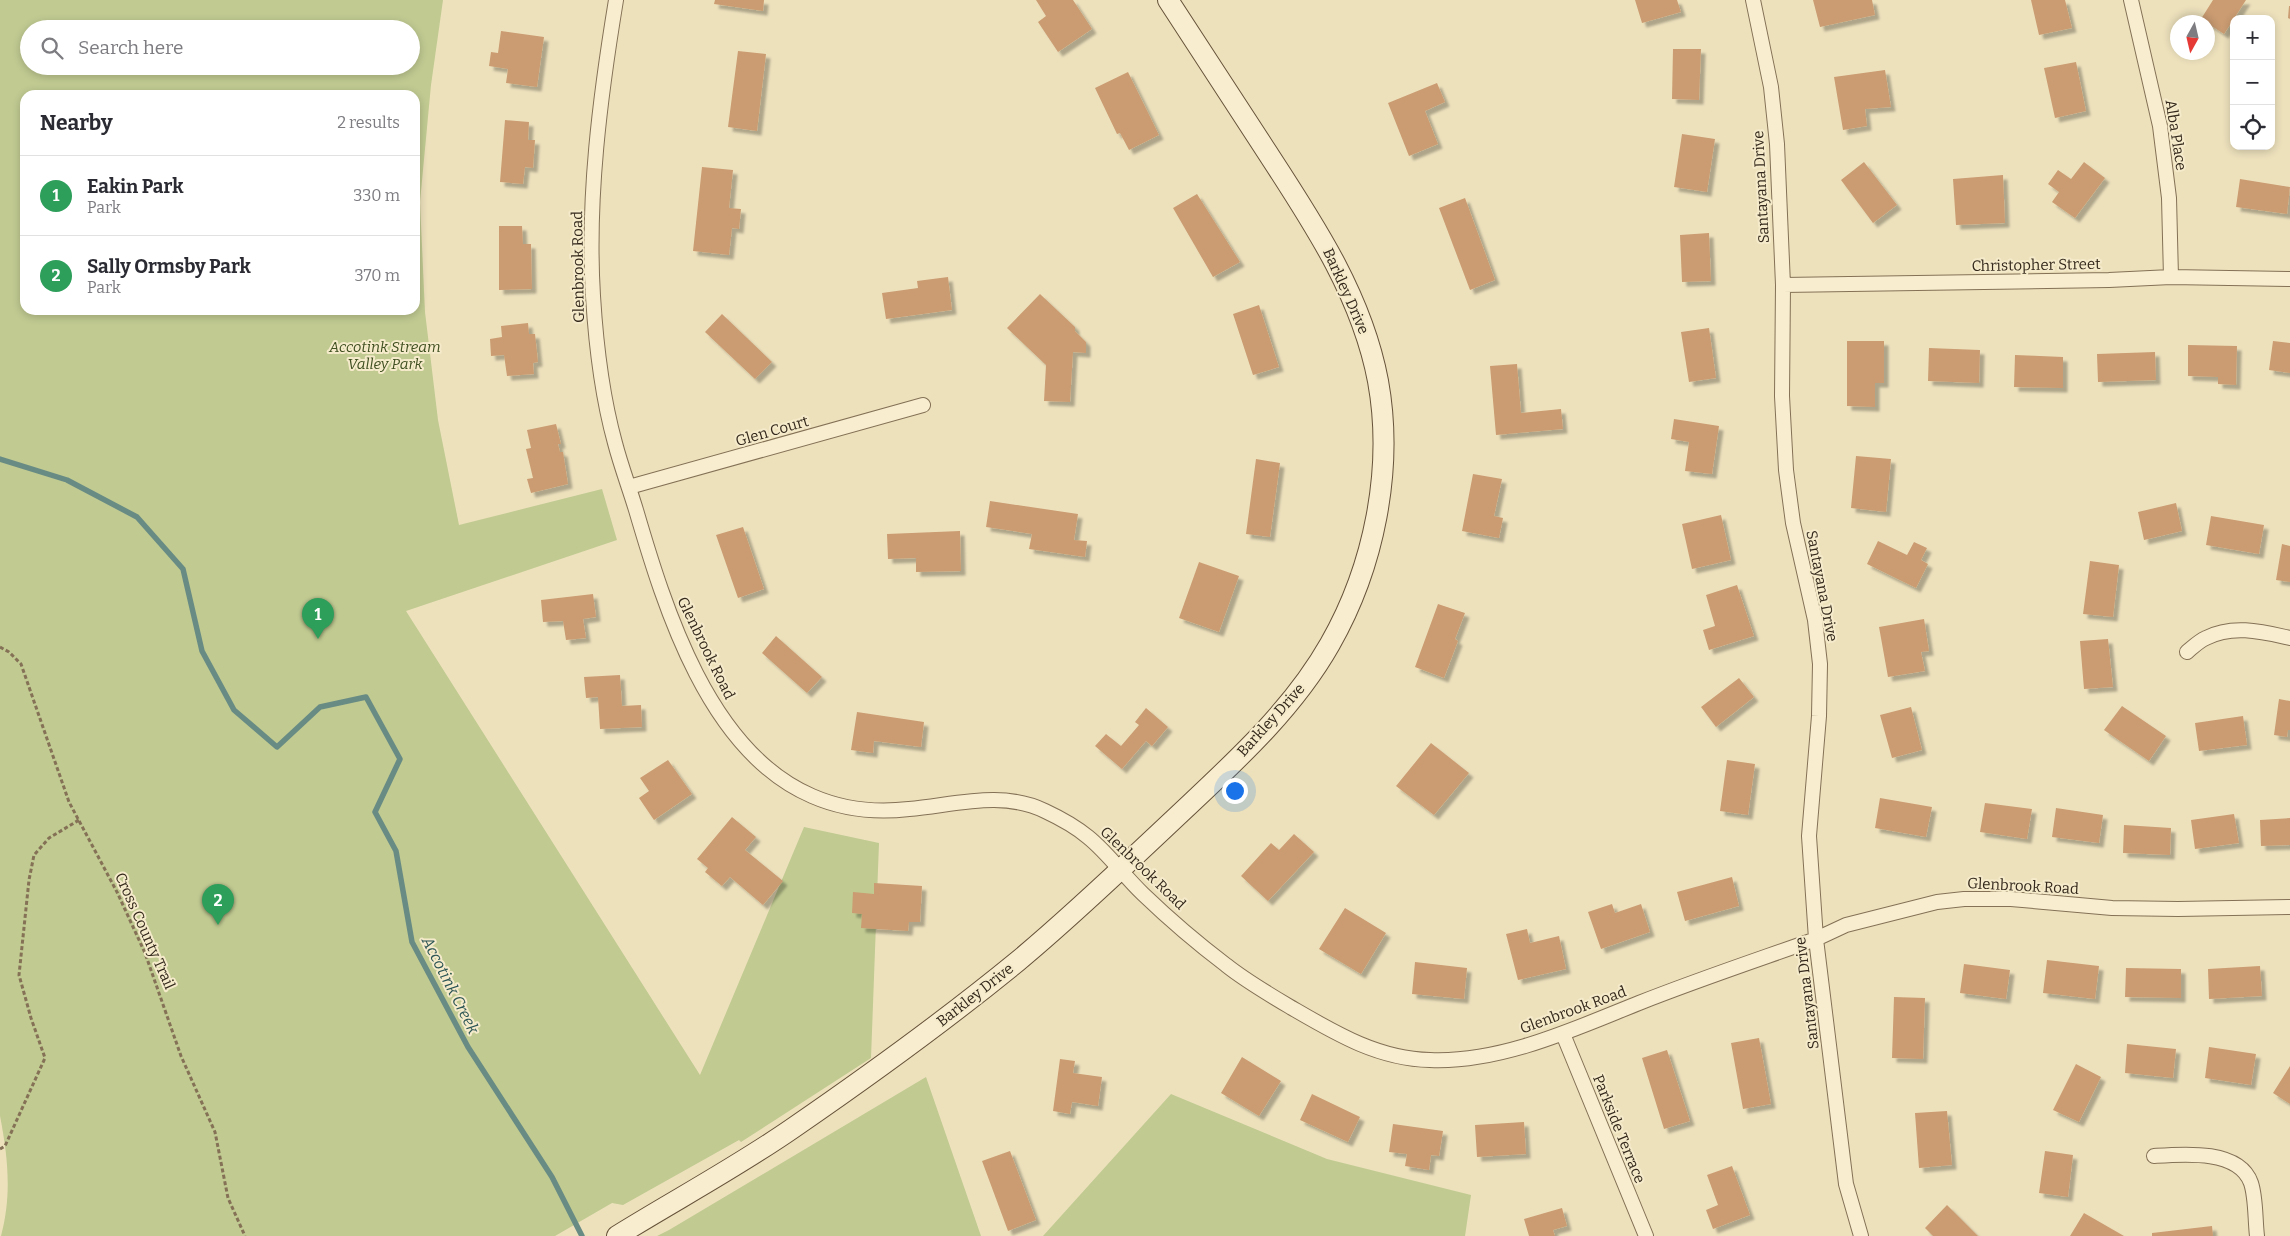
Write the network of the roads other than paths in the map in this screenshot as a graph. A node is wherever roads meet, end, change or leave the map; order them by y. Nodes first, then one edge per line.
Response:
1 (616, 0) edge
2 (1168, 0) edge
3 (1753, 0) edge
4 (2131, 0) edge
5 (2171, 276) junction
6 (2290, 280) edge
7 (1782, 285) junction
8 (923, 405) dead end
9 (629, 487) junction
10 (2290, 638) edge
11 (2187, 652) dead end
12 (1120, 870) junction
13 (2290, 907) edge
14 (1816, 939) junction
15 (1563, 1034) junction
16 (2154, 1156) dead end
17 (617, 1236) edge
18 (1646, 1236) edge
19 (1861, 1236) edge
20 (2258, 1236) edge

1 - 9 street, Glenbrook Road
2 - 12 street, Barkley Drive
3 - 7 street, Santayana Drive
4 - 5 street, Alba Place
5 - 6 street, Christopher Street
5 - 7 street, Christopher Street
7 - 14 street, Santayana Drive
8 - 9 street, Glen Court
9 - 12 street, Glenbrook Road
10 - 11 street
12 - 15 street, Glenbrook Road
12 - 17 street, Barkley Drive
13 - 14 street, Glenbrook Road
14 - 15 street, Glenbrook Road
14 - 19 street, Santayana Drive
15 - 18 street, Parkside Terrace
16 - 20 street

